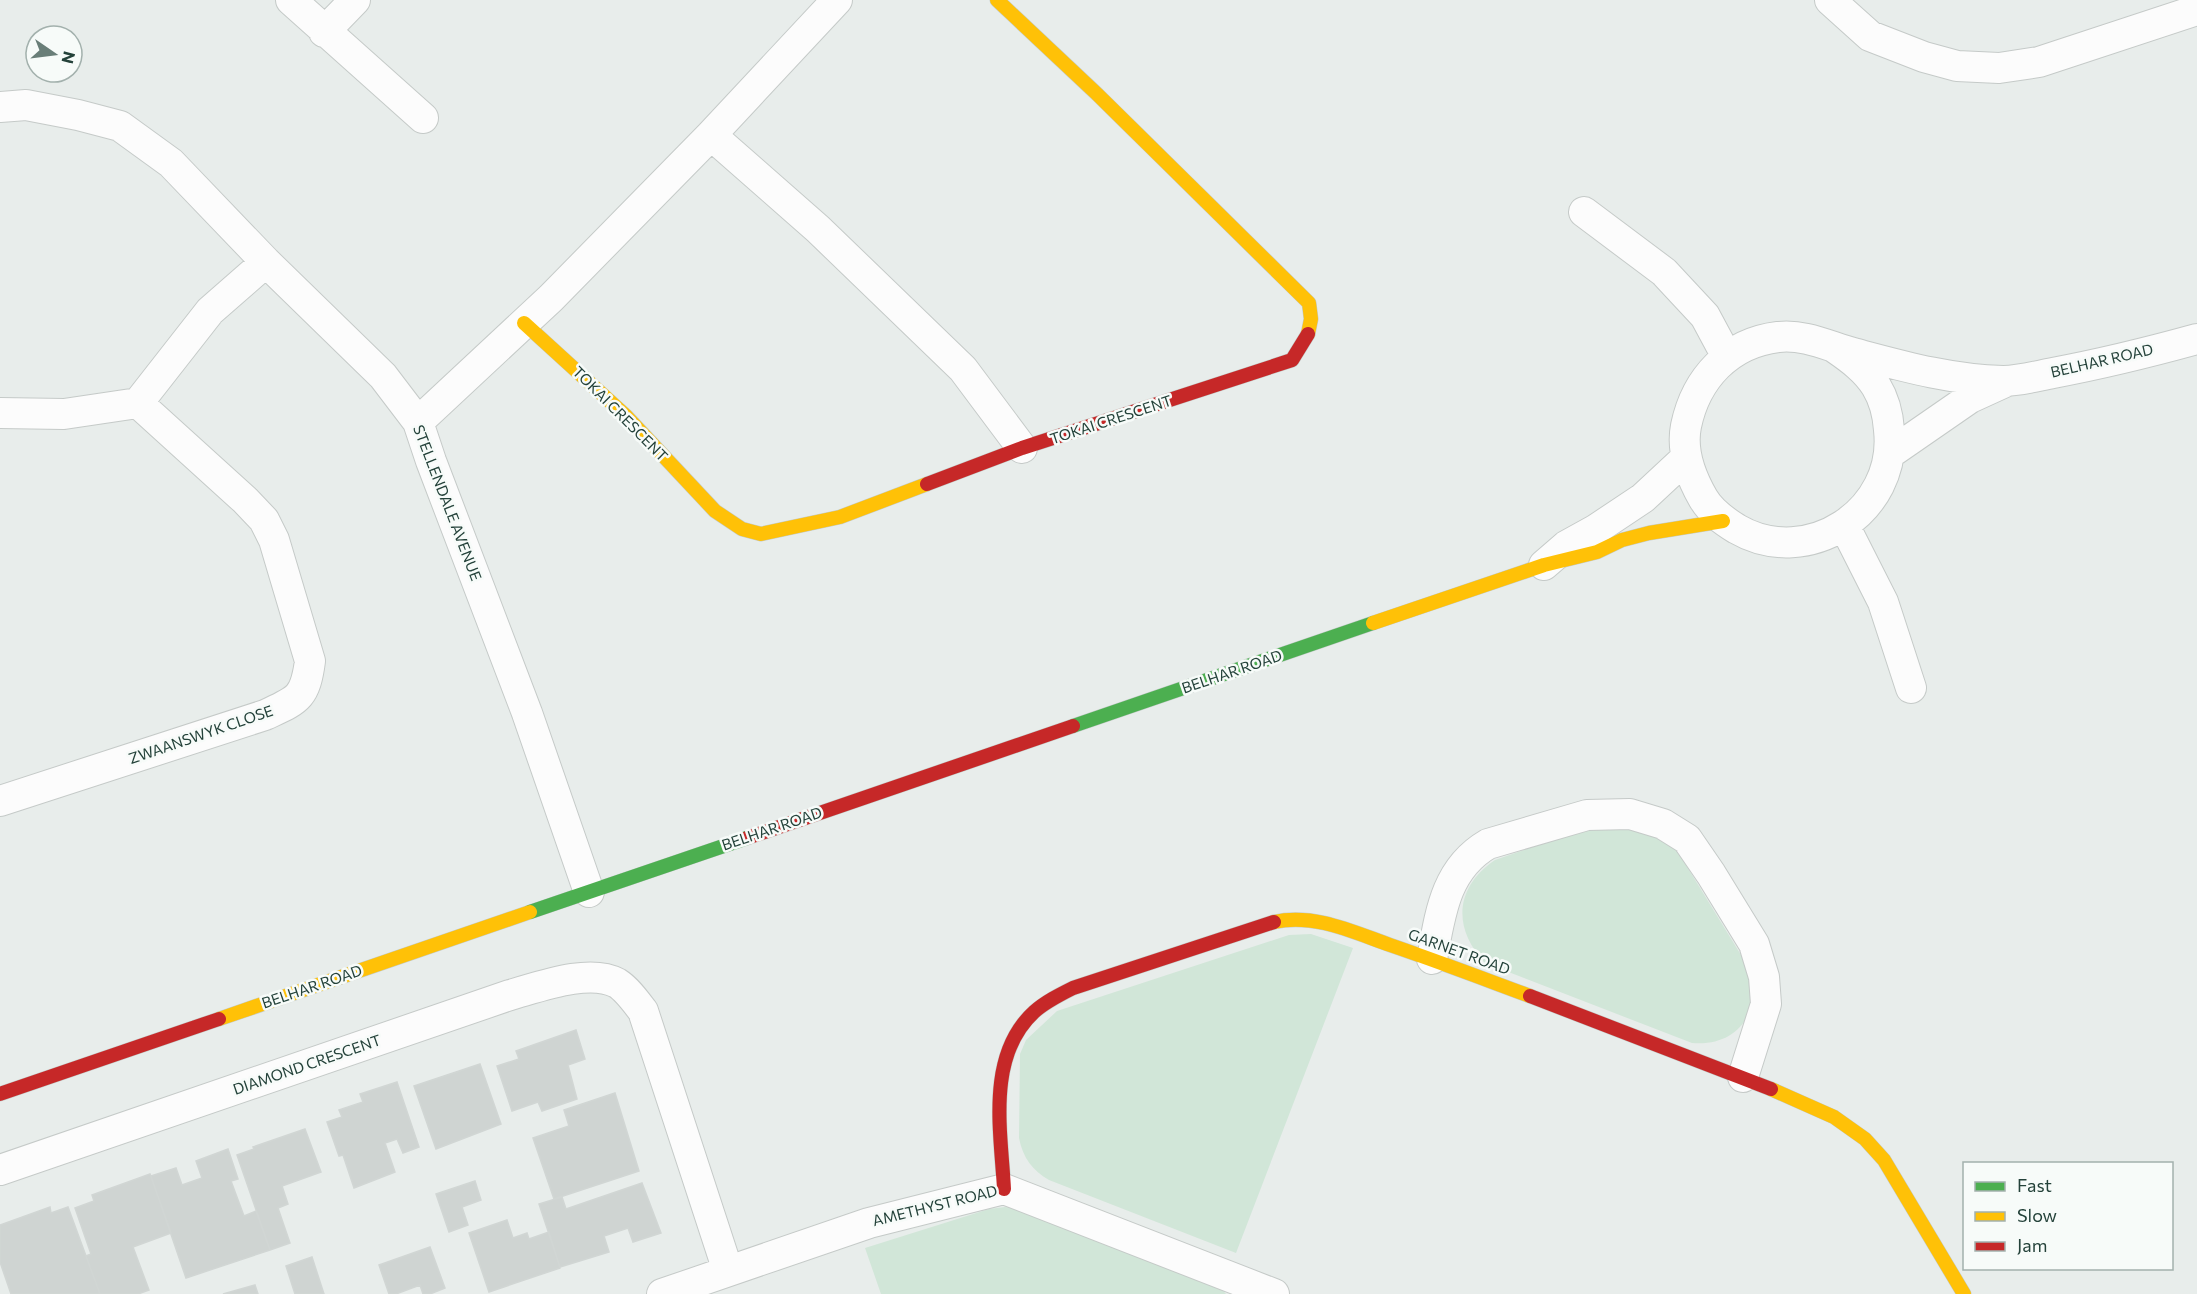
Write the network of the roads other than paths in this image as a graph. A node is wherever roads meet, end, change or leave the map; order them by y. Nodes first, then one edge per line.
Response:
1 (291, 0) edge
2 (355, 0) edge
3 (837, 0) edge
4 (997, 0) edge
5 (1830, 0) edge
6 (2197, 10) edge
7 (324, 32) junction
8 (0, 106) edge
9 (423, 118) dead end
10 (711, 135) junction
11 (1584, 212) dead end
12 (266, 262) junction
13 (524, 322) junction
14 (2197, 339) edge
15 (1835, 348) junction
16 (1727, 357) junction
17 (2007, 381) junction
18 (138, 403) junction
19 (0, 413) edge
20 (418, 422) junction
21 (1022, 448) junction
22 (1888, 454) junction
23 (1686, 458) junction
24 (1723, 520) junction
25 (1844, 525) junction
26 (1544, 565) junction
27 (1911, 688) dead end
28 (0, 801) edge
29 (589, 891) junction
30 (1432, 959) junction
31 (1743, 1077) junction
32 (0, 1094) edge
33 (0, 1170) edge
34 (1004, 1189) junction
35 (728, 1271) junction
36 (1269, 1293) edge
37 (663, 1294) edge
38 (1964, 1294) edge

1 - 7 street
2 - 7 street
3 - 10 street
4 - 21 street, TOKAI CRESCENT
5 - 6 street
7 - 9 street
8 - 12 street, STELLENDALE AVENUE
10 - 13 street
10 - 21 street
11 - 16 street
12 - 18 street
12 - 20 street, STELLENDALE AVENUE
13 - 20 street
13 - 21 street, TOKAI CRESCENT
14 - 17 street, BELHAR ROAD
15 - 16 street
15 - 17 street, BELHAR ROAD
15 - 22 street
16 - 23 street
17 - 22 street, BELHAR ROAD
18 - 19 street
18 - 28 street, ZWAANSWYK CLOSE
20 - 29 street, STELLENDALE AVENUE
22 - 25 street
23 - 24 street
23 - 26 street, BELHAR ROAD
24 - 25 street
24 - 26 street, BELHAR ROAD
25 - 27 street
26 - 29 street, BELHAR ROAD
29 - 32 street, BELHAR ROAD
30 - 31 street, GARNET ROAD
30 - 31 street
30 - 34 street, GARNET ROAD
31 - 38 street, GARNET ROAD
33 - 35 street, DIAMOND CRESCENT
34 - 35 street, AMETHYST ROAD
34 - 36 street, AMETHYST ROAD
35 - 37 street, AMETHYST ROAD

